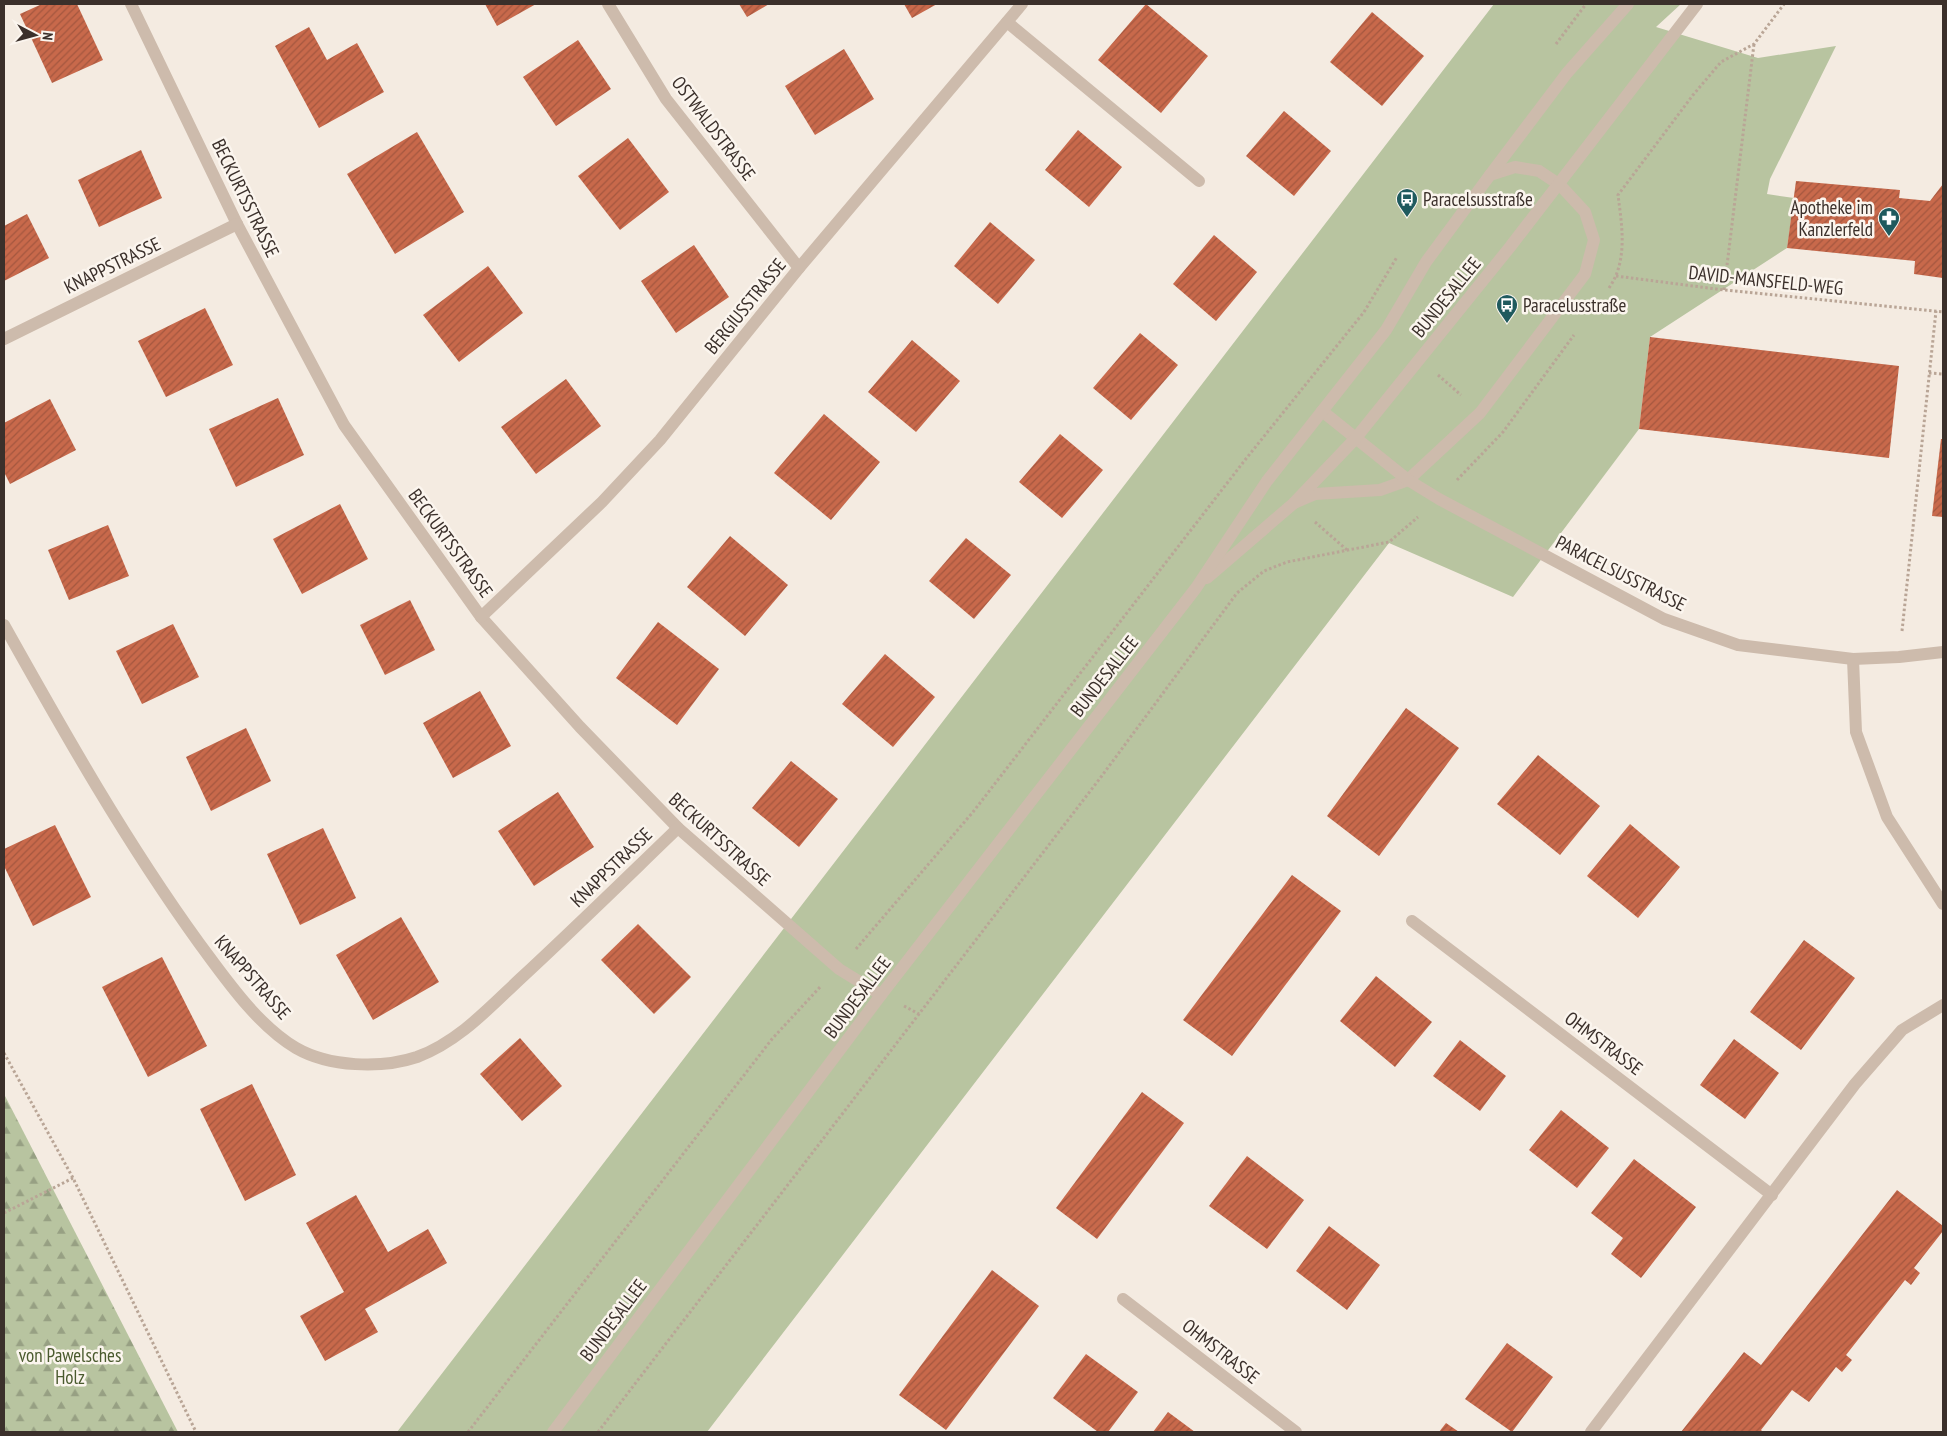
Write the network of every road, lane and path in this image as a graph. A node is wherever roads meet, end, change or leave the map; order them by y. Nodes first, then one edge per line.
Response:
1 (131, 4) edge
2 (608, 4) edge
3 (1022, 4) edge
4 (1628, 4) edge
5 (1698, 4) edge
6 (1007, 22) junction
7 (1754, 44) dead end
8 (1490, 175) junction
9 (1199, 181) dead end
10 (1560, 185) junction
11 (237, 224) junction
12 (799, 268) junction
13 (1585, 274) junction
14 (1724, 290) junction
15 (1936, 311) junction
16 (1364, 312) dead end
17 (1943, 312) edge
18 (4, 339) edge
19 (1929, 373) junction
20 (1943, 374) edge
21 (1322, 411) junction
22 (1355, 439) junction
23 (1408, 480) junction
24 (1294, 503) junction
25 (1389, 542) dead end
26 (1196, 588) junction
27 (481, 617) junction
28 (4, 625) edge
29 (1943, 652) edge
30 (1899, 657) junction
31 (1853, 659) junction
32 (678, 828) junction
33 (1943, 904) edge
34 (1412, 921) dead end
35 (839, 969) junction
36 (881, 995) junction
37 (1943, 1005) edge
38 (4, 1053) edge
39 (72, 1178) junction
40 (1772, 1195) junction
41 (4, 1213) edge
42 (1122, 1299) dead end
43 (196, 1432) edge
44 (468, 1432) edge
45 (552, 1432) edge
46 (598, 1432) edge
47 (1296, 1432) edge
48 (1591, 1432) edge

1 - 11 street, BECKURTSSTRASSE
2 - 12 street, OSTWALDSTRASSE
3 - 6 street, BERGIUSSTRASSE
4 - 8 street, BUNDESALLEE
5 - 10 street, BUNDESALLEE
6 - 9 street
6 - 12 street, BERGIUSSTRASSE
7 - 14 path
8 - 10 street
8 - 21 street, BUNDESALLEE
10 - 13 street
10 - 22 street, BUNDESALLEE
11 - 18 street, KNAPPSTRASSE
11 - 27 street, BECKURTSSTRASSE
12 - 27 street, BERGIUSSTRASSE
13 - 14 path, DAVID-MANSFELD-WEG
13 - 23 street
14 - 15 path, DAVID-MANSFELD-WEG
15 - 17 path, DAVID-MANSFELD-WEG
15 - 19 path
16 - 35 path
19 - 20 path
19 - 30 path
21 - 22 street, PARACELSUSSTRASSE
21 - 26 street, BUNDESALLEE
22 - 23 street, PARACELSUSSTRASSE
22 - 24 street, BUNDESALLEE
23 - 24 street
23 - 31 street, PARACELSUSSTRASSE
24 - 26 street, BUNDESALLEE
25 - 46 path
26 - 36 street, BUNDESALLEE
27 - 32 street, BECKURTSSTRASSE
28 - 32 street, KNAPPSTRASSE
29 - 30 street, PARACELSUSSTRASSE
30 - 31 street, PARACELSUSSTRASSE
31 - 33 street
32 - 35 street, BECKURTSSTRASSE
34 - 40 street, OHMSTRASSE
35 - 36 street, BECKURTSSTRASSE
35 - 44 path
36 - 45 street, BUNDESALLEE
37 - 40 street
38 - 39 path
39 - 41 path
39 - 43 path
40 - 48 street
42 - 47 street, OHMSTRASSE

